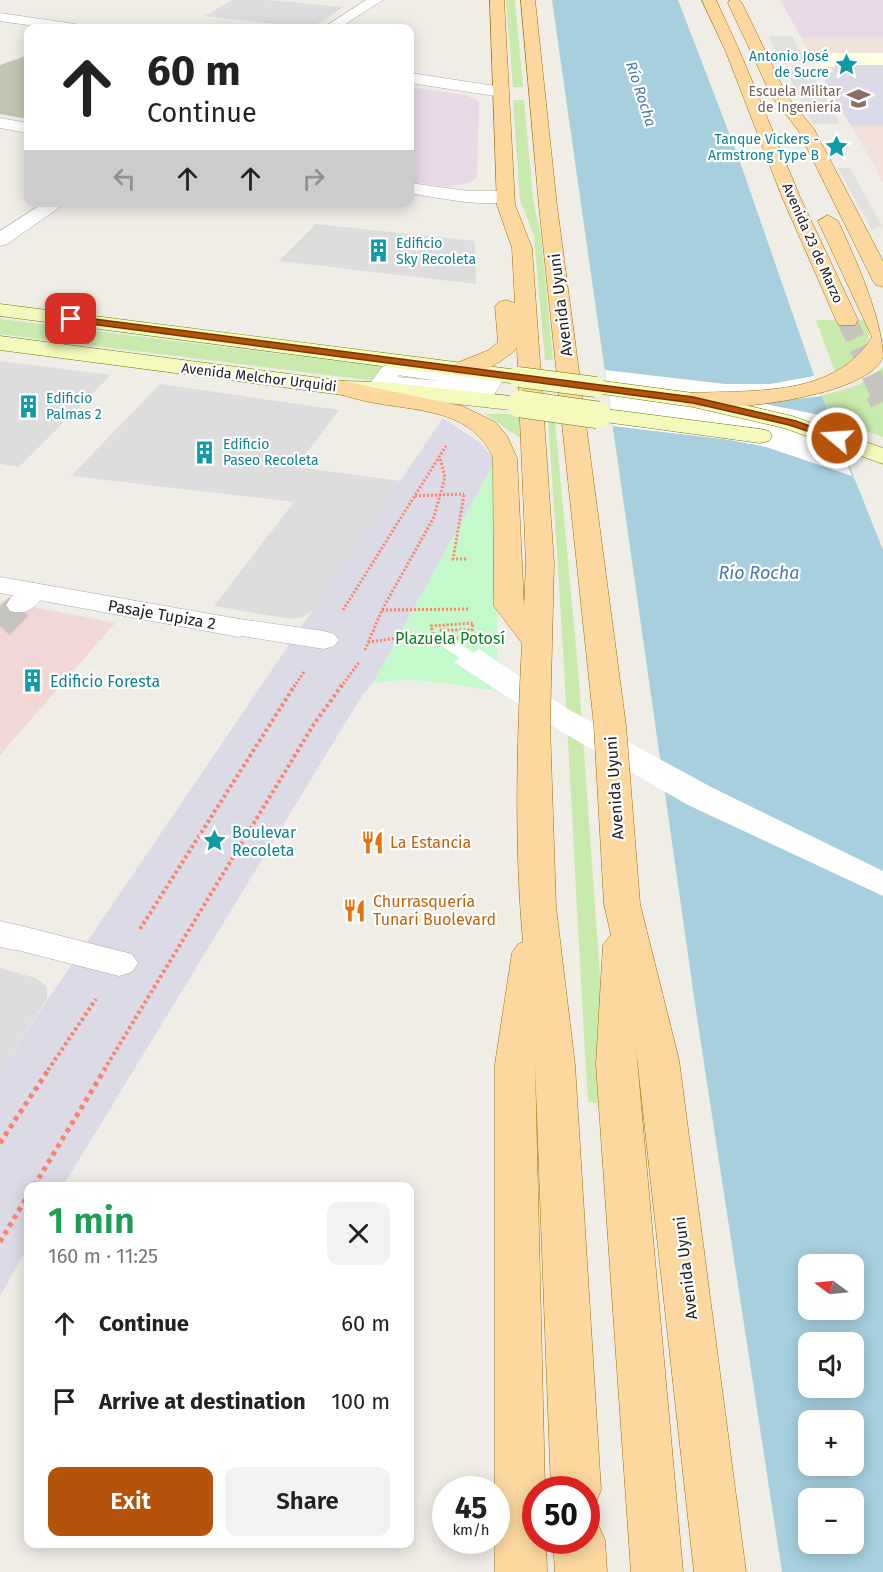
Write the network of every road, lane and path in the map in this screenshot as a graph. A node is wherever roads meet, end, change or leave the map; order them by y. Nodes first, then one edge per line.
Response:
1 (376, 0) edge
2 (497, 0) edge
3 (528, 0) edge
4 (709, 0) edge
5 (734, 0) edge
6 (0, 17) edge
7 (48, 24) edge
8 (337, 24) edge
9 (414, 79) edge
10 (502, 92) junction
11 (752, 99) junction
12 (0, 123) edge
13 (24, 127) edge
14 (787, 135) dead end
15 (414, 189) edge
16 (818, 199) dead end
17 (506, 201) junction
18 (50, 207) edge
19 (0, 240) edge
20 (883, 281) edge
21 (0, 310) edge
22 (847, 320) tunnel mouth
23 (883, 338) edge
24 (0, 343) edge
25 (462, 369) junction
26 (343, 388) junction
27 (693, 400) junction
28 (451, 439) dead end
29 (842, 449) junction
30 (440, 457) junction
31 (883, 457) edge
32 (883, 479) edge
33 (465, 487) dead end
34 (472, 494) dead end
35 (440, 495) junction
36 (464, 495) junction
37 (415, 496) junction
38 (471, 560) dead end
39 (0, 585) edge
40 (481, 608) dead end
41 (382, 610) junction
42 (433, 634) dead end
43 (444, 638) junction
44 (492, 638) dead end
45 (369, 642) junction
46 (537, 642) junction
47 (318, 649) junction
48 (622, 904) junction
49 (538, 907) junction
50 (7, 936) edge
51 (119, 963) junction
52 (0, 1143) edge
53 (36, 1182) edge
54 (24, 1202) edge
55 (0, 1242) edge
56 (575, 1476) edge
57 (580, 1554) edge
58 (521, 1572) edge
59 (581, 1572) edge
60 (657, 1572) edge
61 (720, 1572) edge

1 - 8 street
2 - 10 main road, Avenida Uyuni
3 - 48 main road, Avenida Uyuni
4 - 11 main road, Avenida 23 de Marzo
5 - 20 main road
6 - 7 street
9 - 10 street
10 - 17 main road, Avenida Uyuni
11 - 14 main road
11 - 22 main road, Avenida 23 de Marzo
12 - 13 street
15 - 17 street
16 - 23 main road
17 - 25 main road
17 - 46 main road, Avenida Uyuni
18 - 19 street
21 - 25 main road
23 - 27 main road
24 - 26 main road, Avenida Melchor Urquidi
25 - 27 main road, bridge
26 - 29 main road, Avenida Melchor Urquidi, bridge
26 - 46 main road
27 - 29 main road
28 - 30 path
29 - 31 main road
29 - 32 main road
30 - 35 path
30 - 37 path
33 - 36 path
34 - 36 path
35 - 36 path
35 - 37 path
35 - 41 path
36 - 38 path
37 - 47 path
39 - 47 street, Pasaje Tupiza 2
40 - 41 path
41 - 45 path
42 - 43 path
43 - 44 path
43 - 45 path
45 - 53 path
46 - 49 main road, Avenida Uyuni
47 - 51 path
48 - 60 main road
48 - 61 main road, Avenida Uyuni
49 - 56 main road, Avenida Uyuni
49 - 58 main road
50 - 51 street
51 - 52 path
54 - 55 path
57 - 59 main road

